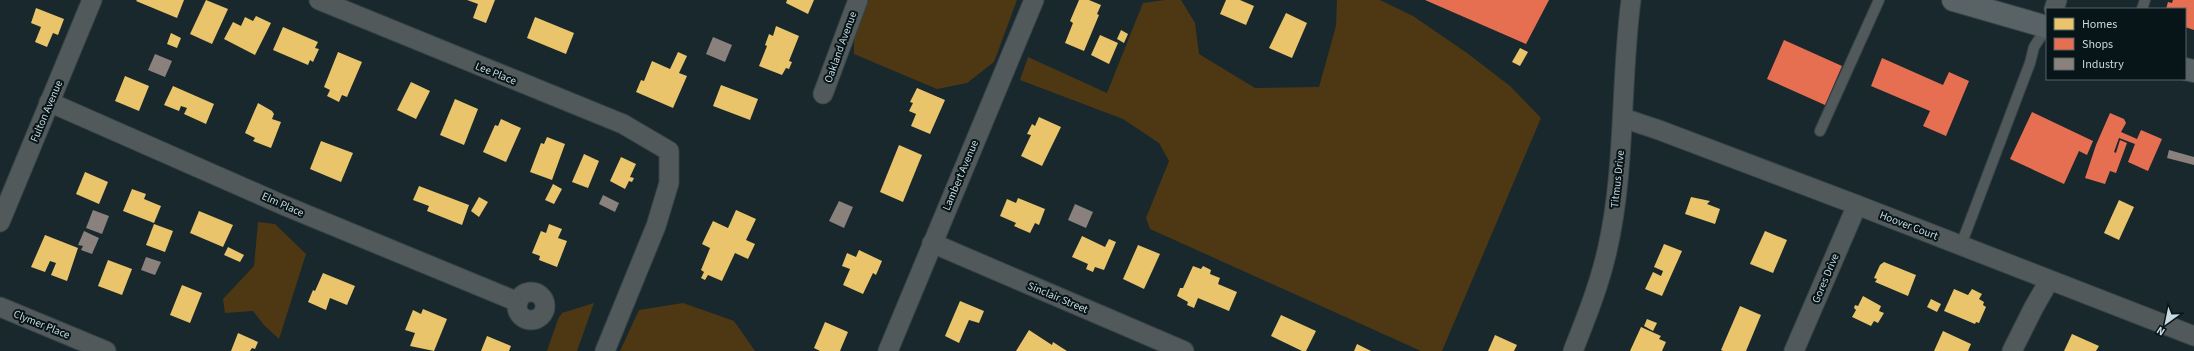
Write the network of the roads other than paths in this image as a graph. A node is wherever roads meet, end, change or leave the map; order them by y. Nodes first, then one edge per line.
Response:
1 (92, 0) edge
2 (319, 0) edge
3 (858, 0) edge
4 (1034, 0) edge
5 (1630, 0) edge
6 (1879, 0) edge
7 (1953, 0) edge
8 (2046, 27) edge
9 (2046, 29) edge
10 (823, 94) dead end
11 (49, 102) junction
12 (1623, 118) junction
13 (1820, 131) dead end
14 (1857, 205) junction
15 (0, 222) edge
16 (932, 243) junction
17 (1961, 245) junction
18 (2050, 281) junction
19 (518, 302) dead end
20 (0, 307) edge
21 (2194, 336) edge
22 (106, 351) edge
23 (605, 351) edge
24 (888, 351) edge
25 (1184, 351) edge
26 (1573, 351) edge
27 (1794, 351) edge
28 (2012, 351) edge

1 - 11 street, Fulton Avenue
2 - 23 street, Lee Place
3 - 10 street, Oakland Avenue
4 - 16 street, Lambert Avenue
5 - 12 street, Titmus Drive
6 - 13 lane
7 - 8 main road
9 - 17 lane
11 - 15 street, Fulton Avenue
11 - 19 street, Elm Place
12 - 14 street, Hoover Court
12 - 26 street, Titmus Drive
14 - 17 street, Hoover Court
14 - 27 street, Gores Drive
16 - 24 street, Lambert Avenue
16 - 25 street, Sinclair Street
17 - 18 street, Hoover Court
18 - 21 street, Hoover Court
18 - 28 street
20 - 22 street, Clymer Place

